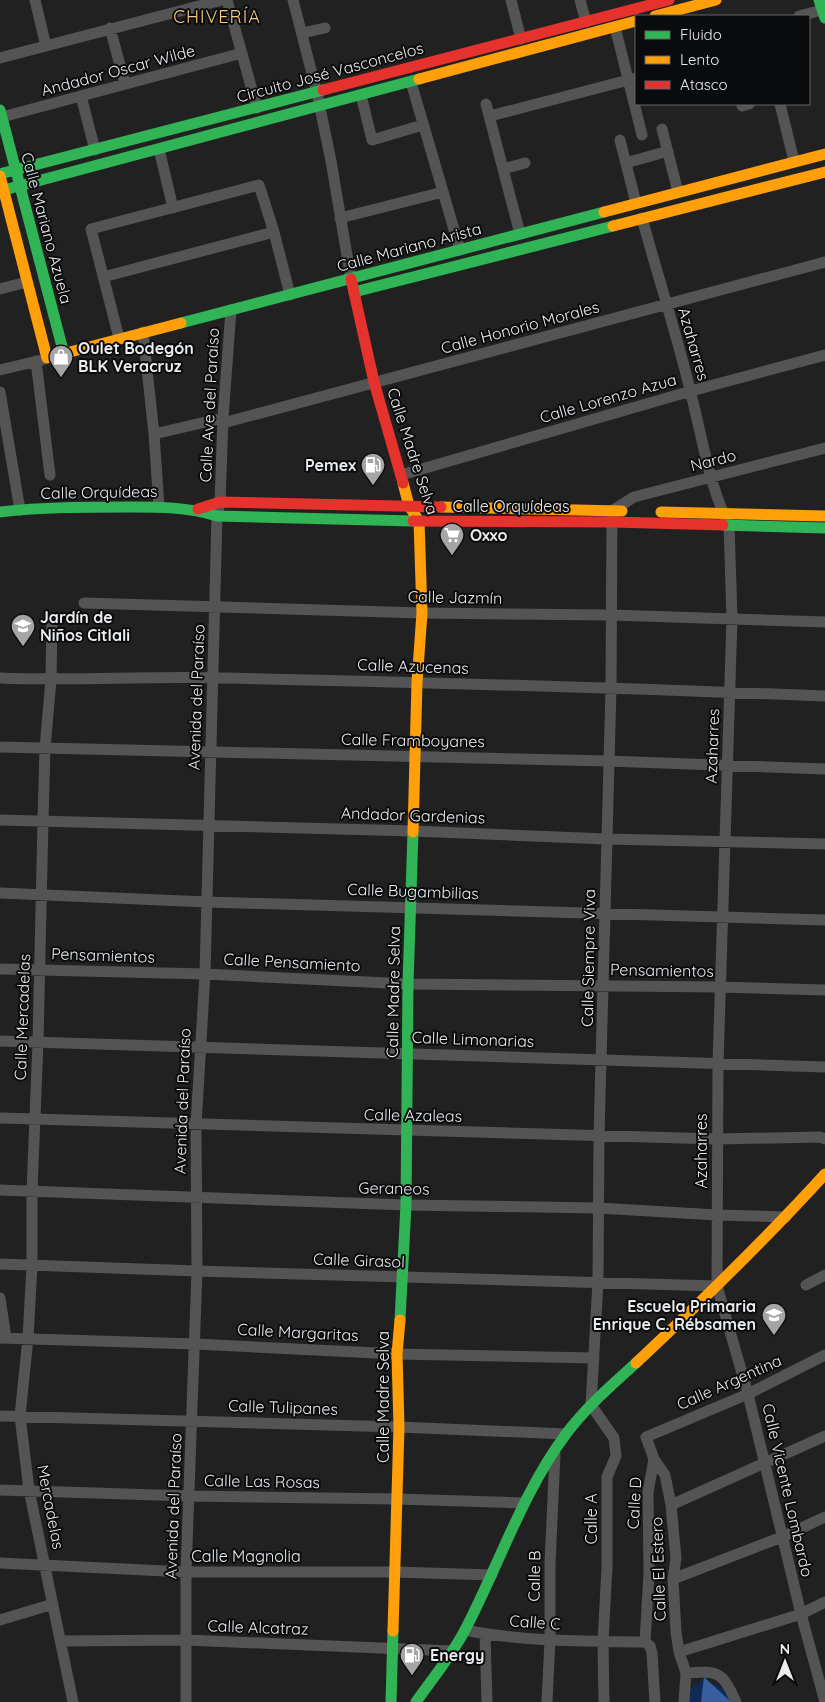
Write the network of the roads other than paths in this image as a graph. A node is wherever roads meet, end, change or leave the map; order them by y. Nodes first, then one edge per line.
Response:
1 (35, 0) edge
2 (222, 0) edge
3 (227, 0) edge
4 (293, 0) edge
5 (511, 0) edge
6 (580, 0) edge
7 (669, 0) edge
8 (716, 0) edge
9 (822, 9) edge
10 (659, 15) edge
11 (802, 15) edge
12 (635, 21) edge
13 (586, 22) junction
14 (615, 27) junction
15 (110, 28) junction
16 (325, 28) dead end
17 (302, 33) junction
18 (521, 39) junction
19 (46, 46) junction
20 (242, 53) junction
21 (0, 58) edge
22 (632, 79) edge
23 (411, 82) junction
24 (126, 84) junction
25 (317, 93) junction
26 (360, 95) junction
27 (81, 96) junction
28 (635, 96) edge
29 (486, 104) dead end
30 (637, 105) edge
31 (780, 105) edge
32 (320, 107) junction
33 (257, 108) junction
34 (1, 114) edge
35 (490, 116) junction
36 (423, 126) junction
37 (662, 129) dead end
38 (642, 134) dead end
39 (620, 140) dead end
40 (160, 149) junction
41 (95, 150) junction
42 (668, 151) junction
43 (825, 154) edge
44 (794, 162) junction
45 (525, 163) dead end
46 (626, 163) junction
47 (503, 169) junction
48 (15, 171) junction
49 (825, 172) edge
50 (0, 175) edge
51 (19, 187) junction
52 (4, 190) junction
53 (444, 192) junction
54 (678, 192) junction
55 (636, 204) junction
56 (173, 208) junction
57 (340, 218) junction
58 (642, 218) junction
59 (274, 232) junction
60 (520, 234) junction
61 (460, 250) junction
62 (825, 262) edge
63 (103, 277) junction
64 (351, 279) junction
65 (27, 282) junction
66 (0, 289) edge
67 (354, 292) junction
68 (290, 294) junction
69 (666, 304) junction
70 (231, 310) junction
71 (143, 332) junction
72 (119, 338) junction
73 (64, 354) junction
74 (825, 356) edge
75 (42, 360) junction
76 (0, 370) edge
77 (374, 382) junction
78 (691, 391) junction
79 (0, 392) edge
80 (223, 421) junction
81 (154, 434) junction
82 (825, 448) edge
83 (50, 475) dead end
84 (401, 475) junction
85 (712, 477) junction
86 (220, 502) junction
87 (409, 506) junction
88 (160, 507) junction
89 (198, 509) junction
90 (473, 509) junction
91 (20, 510) junction
92 (0, 512) edge
93 (723, 514) junction
94 (218, 516) junction
95 (825, 516) edge
96 (612, 517) junction
97 (419, 521) junction
98 (473, 522) junction
99 (729, 526) junction
100 (825, 528) edge
101 (84, 603) dead end
102 (215, 606) junction
103 (422, 613) junction
104 (612, 615) junction
105 (52, 618) dead end
106 (732, 618) junction
107 (825, 622) edge
108 (0, 678) edge
109 (213, 678) junction
110 (51, 680) junction
111 (417, 682) junction
112 (611, 689) junction
113 (730, 692) junction
114 (825, 696) edge
115 (0, 747) edge
116 (46, 748) junction
117 (210, 751) junction
118 (416, 757) junction
119 (608, 761) junction
120 (727, 766) junction
121 (825, 769) edge
122 (0, 820) edge
123 (43, 821) junction
124 (209, 825) junction
125 (413, 831) junction
126 (606, 839) junction
127 (725, 841) junction
128 (825, 844) edge
129 (0, 893) edge
130 (42, 894) junction
131 (207, 902) junction
132 (411, 907) junction
133 (604, 913) junction
134 (723, 917) junction
135 (825, 920) edge
136 (0, 968) edge
137 (39, 969) junction
138 (205, 974) junction
139 (408, 984) junction
140 (603, 986) junction
141 (720, 987) junction
142 (825, 990) edge
143 (0, 1041) edge
144 (38, 1042) junction
145 (200, 1048) junction
146 (408, 1053) junction
147 (602, 1060) junction
148 (718, 1064) junction
149 (825, 1067) edge
150 (0, 1118) edge
151 (35, 1119) junction
152 (196, 1125) junction
153 (407, 1131) junction
154 (599, 1135) junction
155 (717, 1138) junction
156 (825, 1139) edge
157 (825, 1174) edge
158 (0, 1190) edge
159 (32, 1191) junction
160 (196, 1198) junction
161 (406, 1205) junction
162 (598, 1208) junction
163 (717, 1215) junction
164 (786, 1217) junction
165 (0, 1264) edge
166 (32, 1265) junction
167 (197, 1272) junction
168 (825, 1275) edge
169 (403, 1278) junction
170 (598, 1282) junction
171 (806, 1285) dead end
172 (717, 1286) junction
173 (0, 1298) edge
174 (3, 1338) edge
175 (28, 1338) junction
176 (195, 1344) junction
177 (397, 1354) junction
178 (825, 1355) edge
179 (594, 1358) junction
180 (748, 1394) junction
181 (591, 1405) junction
182 (0, 1416) edge
183 (20, 1416) junction
184 (192, 1420) junction
185 (399, 1427) junction
186 (566, 1434) junction
187 (825, 1436) edge
188 (646, 1437) joint
189 (556, 1451) junction
190 (654, 1459) junction
191 (764, 1464) junction
192 (0, 1490) edge
193 (29, 1490) junction
194 (188, 1496) junction
195 (398, 1499) junction
196 (523, 1503) junction
197 (671, 1505) junction
198 (825, 1517) edge
199 (782, 1536) junction
200 (0, 1563) edge
201 (46, 1564) junction
202 (186, 1572) junction
203 (396, 1572) junction
204 (492, 1575) junction
205 (673, 1579) junction
206 (825, 1602) edge
207 (53, 1604) junction
208 (801, 1614) junction
209 (0, 1620) edge
210 (465, 1630) junction
211 (485, 1634) junction
212 (186, 1640) junction
213 (550, 1640) junction
214 (61, 1641) junction
215 (603, 1642) junction
216 (645, 1642) junction
217 (393, 1648) junction
218 (452, 1651) junction
219 (679, 1652) junction
220 (686, 1673) junction
221 (823, 1688) edge
222 (421, 1701) edge
223 (73, 1702) edge
224 (186, 1702) edge
225 (391, 1702) edge
226 (486, 1702) edge
227 (547, 1702) edge
228 (604, 1702) edge
229 (655, 1702) edge
230 (684, 1702) edge
231 (736, 1702) edge
232 (825, 1702) edge

1 - 19 street
2 - 15 street
3 - 20 street
4 - 17 street
5 - 18 street
6 - 13 street
7 - 13 street, Circuito José Vasconcelos
8 - 10 street
9 - 11 street
12 - 14 street, Circuito José Vasconcelos
13 - 18 street, Circuito José Vasconcelos
14 - 22 street
14 - 23 street, Circuito José Vasconcelos
15 - 19 street
15 - 24 street
16 - 17 street
17 - 25 street
18 - 25 street, Circuito José Vasconcelos
19 - 21 street
20 - 24 street, Andador Oscar Wilde
20 - 33 street
22 - 28 street
22 - 35 street
23 - 26 street, Circuito José Vasconcelos
23 - 36 street
24 - 27 street, Andador Oscar Wilde
25 - 32 street
25 - 33 street, Circuito José Vasconcelos
26 - 32 street, Circuito José Vasconcelos
26 - 36 street
27 - 34 street, Andador Oscar Wilde
27 - 41 street
29 - 35 street
30 - 38 street
31 - 44 street
32 - 40 street, Circuito José Vasconcelos
32 - 57 street
33 - 41 street, Circuito José Vasconcelos
34 - 48 street, Calle Mariano Azuela
35 - 47 street
36 - 53 street
37 - 42 street
39 - 46 street
40 - 51 street, Circuito José Vasconcelos
40 - 56 street
41 - 48 street, Circuito José Vasconcelos
42 - 46 street
42 - 54 street
43 - 44 street, Calle Mariano Arista
44 - 54 street, Calle Mariano Arista
45 - 47 street
46 - 55 street
47 - 60 street
48 - 50 street, Circuito José Vasconcelos
48 - 51 street, Calle Mariano Azuela
49 - 58 street, Calle Mariano Arista
50 - 52 street, Calle Mariano Azuela
51 - 52 street, Circuito José Vasconcelos
51 - 73 street, Calle Mariano Azuela
52 - 65 street, Calle Mariano Azuela
53 - 57 street
53 - 61 street
54 - 55 street, Calle Mariano Arista
55 - 60 street, Calle Mariano Arista
56 - 59 street
56 - 63 street
57 - 64 street
58 - 67 street, Calle Mariano Arista
58 - 69 street, Azaharres
59 - 63 street
59 - 68 street
60 - 61 street, Calle Mariano Arista
61 - 64 street, Calle Mariano Arista
62 - 69 street, Calle Honorio Morales
63 - 72 street
64 - 67 street, Calle Madre Selva
64 - 68 street, Calle Mariano Arista
65 - 66 street
65 - 75 street, Calle Mariano Azuela
67 - 77 street, Calle Madre Selva
68 - 70 street, Calle Mariano Arista
69 - 77 street, Calle Honorio Morales
69 - 78 street, Azaharres
70 - 71 street, Calle Mariano Arista
70 - 80 street, Calle Ave del Paraíso
71 - 72 street, Calle Mariano Arista
71 - 81 street
72 - 73 street, Calle Mariano Arista
73 - 75 street, Calle Mariano Arista
74 - 78 street, Calle Lorenzo Azua
75 - 76 street, Calle Mariano Arista
75 - 83 street
77 - 80 street, Calle Honorio Morales
77 - 84 street, Calle Madre Selva
78 - 84 street, Calle Lorenzo Azua
78 - 85 street, Azaharres
79 - 91 street
80 - 81 street, Calle Honorio Morales
80 - 86 street, Calle Ave del Paraíso
81 - 88 street
82 - 85 street, Nardo
84 - 87 street, Calle Madre Selva
85 - 93 street, Azaharres
85 - 96 street, Nardo
86 - 87 street, Calle Orquídeas
86 - 89 street, Calle Orquídeas
86 - 94 street, Avenida del Paraíso
87 - 90 street, Calle Orquídeas
87 - 97 street, Calle Madre Selva
88 - 89 street, Calle Orquídeas
88 - 91 street, Calle Orquídeas
89 - 94 street, Calle Orquídeas
90 - 96 street, Calle Orquídeas
90 - 98 street
91 - 92 street, Calle Orquídeas
93 - 95 street, Calle Orquídeas
93 - 96 street, Calle Orquídeas
93 - 99 street, Azaharres
94 - 97 street, Calle Orquídeas
94 - 102 street, Avenida del Paraíso
96 - 98 street, Calle Orquídeas
96 - 99 street, Calle Orquídeas
96 - 104 street, Calle Siempre Viva
97 - 98 street, Calle Orquídeas
97 - 103 street, Calle Madre Selva
99 - 100 street, Calle Orquídeas
99 - 106 street, Azaharres
101 - 102 street, Calle Jazmín
102 - 103 street, Calle Jazmín
102 - 109 street, Avenida del Paraíso
103 - 104 street, Calle Jazmín
103 - 111 street, Calle Madre Selva
104 - 106 street, Calle Jazmín
104 - 112 street, Calle Siempre Viva
105 - 110 street, Calle Mercadelas
106 - 107 street, Calle Jazmín
106 - 113 street, Azaharres
108 - 110 street, Calle Azucenas
109 - 110 street, Calle Azucenas
109 - 111 street, Calle Azucenas
109 - 117 street, Avenida del Paraíso
110 - 116 street, Calle Mercadelas
111 - 112 street, Calle Azucenas
111 - 118 street, Calle Madre Selva
112 - 113 street, Calle Azucenas
112 - 119 street, Calle Siempre Viva
113 - 114 street, Calle Azucenas
113 - 120 street, Azaharres
115 - 116 street, Calle Framboyanes
116 - 117 street, Calle Framboyanes
116 - 123 street, Calle Mercadelas
117 - 118 street, Calle Framboyanes
117 - 124 street, Avenida del Paraíso
118 - 119 street, Calle Framboyanes
118 - 125 street, Calle Madre Selva
119 - 120 street, Calle Framboyanes
119 - 126 street, Calle Siempre Viva
120 - 121 street, Calle Framboyanes
120 - 127 street, Azaharres
122 - 123 street, Andador Gardenias
123 - 124 street, Andador Gardenias
123 - 130 street, Calle Mercadelas
124 - 125 street, Andador Gardenias
124 - 131 street, Avenida del Paraíso
125 - 126 street, Andador Gardenias
125 - 132 street, Calle Madre Selva
126 - 127 street, Andador Gardenias
126 - 133 street, Calle Siempre Viva
127 - 128 street, Andador Gardenias
127 - 134 street, Azaharres
129 - 130 street, Calle Bugambilias
130 - 131 street, Calle Bugambilias
130 - 137 street, Calle Mercadelas
131 - 132 street, Calle Bugambilias
131 - 138 street, Avenida del Paraíso
132 - 133 street, Calle Bugambilias
132 - 139 street, Calle Madre Selva
133 - 134 street, Calle Bugambilias
133 - 140 street, Calle Siempre Viva
134 - 135 street, Calle Bugambilias
134 - 141 street, Azaharres
136 - 137 street, Pensamientos
137 - 138 street, Pensamientos
137 - 144 street, Calle Mercadelas
138 - 139 street, Calle Pensamiento
138 - 145 street, Avenida del Paraíso
139 - 140 street, Pensamientos
139 - 146 street, Calle Madre Selva
140 - 141 street, Pensamientos
140 - 147 street, Calle Siempre Viva
141 - 142 street, Pensamientos
141 - 148 street, Azaharres
143 - 144 street, Calle Limonarias
144 - 145 street, Calle Limonarias
144 - 151 street, Calle Mercadelas
145 - 146 street, Calle Limonarias
145 - 152 street, Avenida del Paraíso
146 - 147 street, Calle Limonarias
146 - 153 street, Calle Madre Selva
147 - 148 street, Calle Limonarias
147 - 154 street, Calle Siempre Viva
148 - 149 street, Calle Limonarias
148 - 155 street, Azaharres
150 - 151 street, Calle Azaleas
151 - 152 street, Calle Azaleas
151 - 159 street, Calle Mercadelas
152 - 153 street, Calle Azaleas
152 - 160 street, Avenida del Paraíso
153 - 154 street, Calle Azaleas
153 - 161 street, Calle Madre Selva
154 - 155 street, Calle Azaleas
154 - 162 street, Calle Siempre Viva
155 - 156 street, Calle Azaleas
155 - 163 street, Azaharres
157 - 164 street
158 - 159 street, Geraneos
159 - 160 street, Geraneos
159 - 166 street, Calle Mercadelas
160 - 161 street, Geraneos
160 - 167 street, Avenida del Paraíso
161 - 162 street, Geraneos
161 - 169 street, Calle Madre Selva
162 - 163 street, Geraneos
162 - 170 street, Calle Siempre Viva
163 - 164 street, Geraneos
163 - 172 street, Azaharres
164 - 172 street
165 - 166 street, Calle Girasol
166 - 167 street, Calle Girasol
166 - 175 street, Calle Mercadelas
167 - 169 street, Calle Girasol
167 - 176 street, Avenida del Paraíso
168 - 171 street
169 - 170 street, Calle Girasol
169 - 177 street, Calle Madre Selva
170 - 172 street, Calle Girasol
170 - 179 street, Calle Siempre Viva
172 - 180 street, Calle Vicente Lombardo
172 - 181 street
173 - 174 street
174 - 175 street, Calle Margaritas
175 - 176 street, Calle Margaritas
175 - 183 street, Calle Mercadelas
176 - 177 street, Calle Margaritas
176 - 184 street, Avenida del Paraíso
177 - 179 street, Calle Margaritas
177 - 185 street, Calle Madre Selva
178 - 180 street, Calle Argentina
179 - 181 street, Calle Siempre Viva
180 - 188 street, Calle Argentina
180 - 191 street, Calle Vicente Lombardo
181 - 186 street
181 - 215 street, Calle A
182 - 183 street, Calle Tulipanes
183 - 184 street, Calle Tulipanes
183 - 193 street, Mercadelas
184 - 185 street, Calle Tulipanes
184 - 194 street, Avenida del Paraíso
185 - 186 street, Calle Tulipanes
185 - 195 street, Calle Madre Selva
186 - 189 street
187 - 191 street
188 - 190 street, Calle D
189 - 196 street
189 - 213 street, Calle B
190 - 197 street, Calle El Estero
190 - 216 street, Calle D
191 - 197 street
191 - 199 street, Calle Vicente Lombardo
192 - 193 street, Calle Las Rosas
193 - 194 street, Calle Las Rosas
193 - 201 street, Mercadelas
194 - 195 street, Calle Las Rosas
194 - 202 street, Avenida del Paraíso
195 - 196 street, Calle Las Rosas
195 - 203 street, Calle Madre Selva
196 - 204 street
197 - 205 street, Calle El Estero
198 - 199 street
199 - 205 street
199 - 208 street, Calle Vicente Lombardo
200 - 201 street, Calle Magnolia
201 - 202 street, Calle Magnolia
201 - 207 street, Mercadelas
202 - 203 street, Calle Magnolia
202 - 212 street, Avenida del Paraíso
203 - 204 street, Calle Magnolia
203 - 217 street, Calle Madre Selva
204 - 210 street
205 - 219 street, Calle El Estero
206 - 208 street
207 - 209 street
207 - 214 street, Mercadelas
208 - 219 street
208 - 221 street, Calle Vicente Lombardo
210 - 211 street, Calle C
210 - 218 street
211 - 213 street, Calle C
211 - 226 street
212 - 214 street, Calle Alcatraz
212 - 217 street, Calle Alcatraz
212 - 224 street, Avenida del Paraíso
213 - 215 street, Calle C
213 - 227 street, Calle B
214 - 223 street, Mercadelas
215 - 216 street, Calle C
215 - 228 street, Calle A
216 - 229 street
217 - 218 street, Calle Alcatraz
217 - 225 street, Calle Madre Selva
218 - 222 street
219 - 220 street, Calle El Estero
220 - 230 street
220 - 231 street
221 - 232 street, Calle Vicente Lombardo

